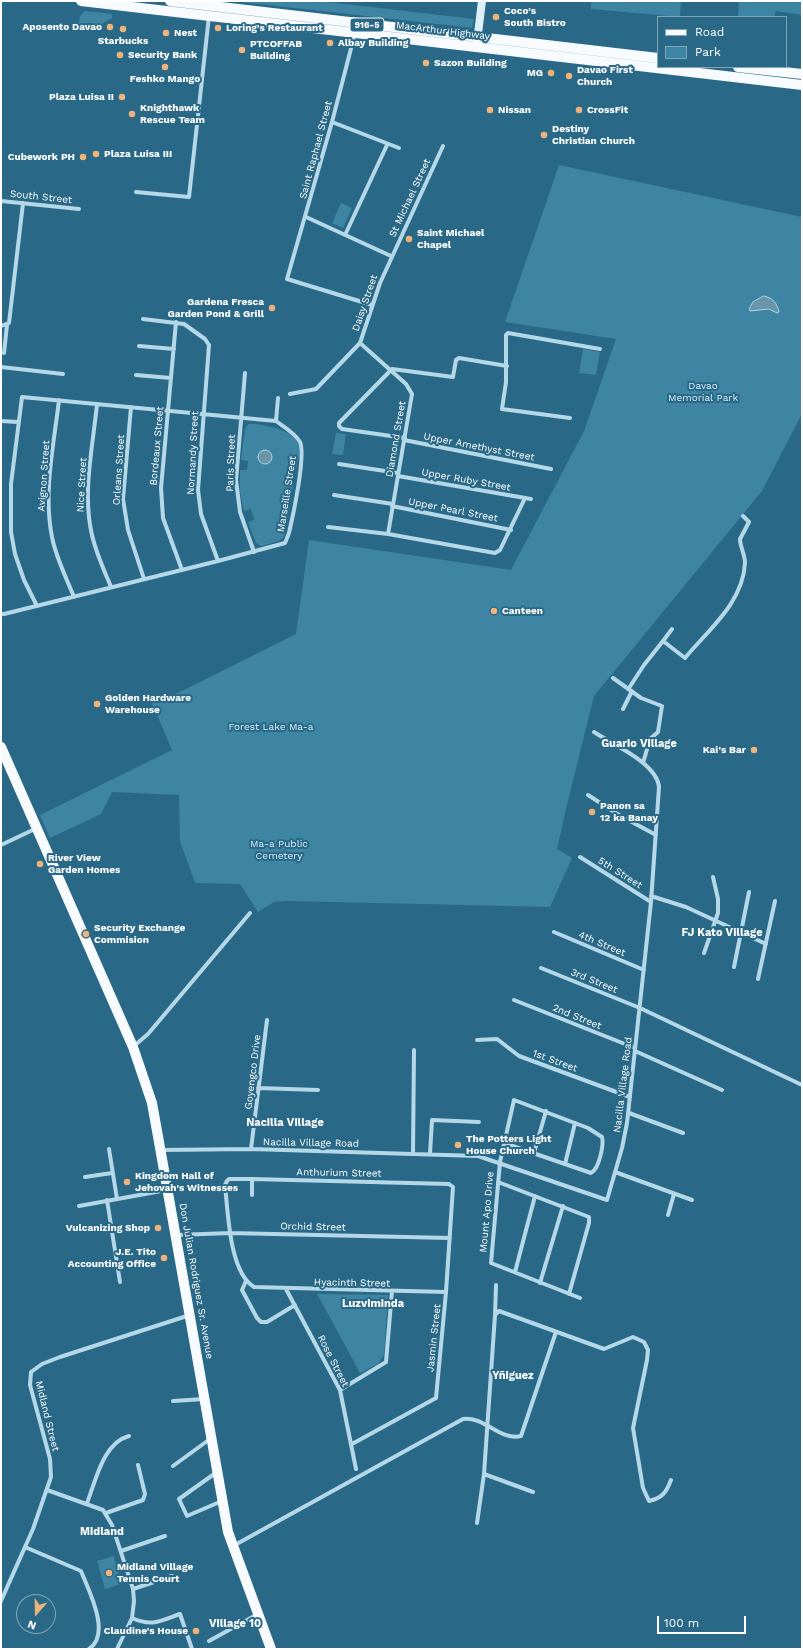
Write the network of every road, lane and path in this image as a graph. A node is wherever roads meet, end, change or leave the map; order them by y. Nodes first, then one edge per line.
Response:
1 (81, 1) edge
2 (170, 1) edge
3 (174, 1) edge
4 (482, 1) edge
5 (229, 9) edge
6 (209, 15) junction
7 (355, 28) junction
8 (477, 42) junction
9 (652, 61) edge
10 (692, 68) edge
11 (746, 68) edge
12 (780, 72) junction
13 (802, 74) edge
14 (779, 83) junction
15 (802, 86) edge
16 (332, 122) junction
17 (387, 145) junction
18 (443, 146) dead end
19 (399, 148) dead end
20 (136, 192) dead end
21 (1, 201) edge
22 (23, 203) junction
23 (79, 209) dead end
24 (306, 217) junction
25 (345, 235) junction
26 (391, 256) junction
27 (372, 305) junction
28 (143, 318) dead end
29 (176, 322) junction
30 (8, 324) junction
31 (1, 326) edge
32 (360, 343) junction
33 (139, 346) dead end
34 (174, 349) junction
35 (600, 349) dead end
36 (4, 352) dead end
37 (507, 366) junction
38 (1, 368) edge
39 (390, 370) junction
40 (245, 373) dead end
41 (63, 374) dead end
42 (136, 375) dead end
43 (171, 378) junction
44 (290, 394) dead end
45 (278, 398) dead end
46 (59, 400) junction
47 (97, 404) junction
48 (132, 407) junction
49 (168, 411) junction
50 (203, 415) junction
51 (241, 418) junction
52 (570, 418) dead end
53 (1, 421) edge
54 (18, 422) junction
55 (276, 422) junction
56 (404, 439) junction
57 (339, 464) dead end
58 (551, 469) dead end
59 (398, 474) junction
60 (334, 495) dead end
61 (525, 498) junction
62 (531, 499) dead end
63 (393, 505) junction
64 (743, 516) dead end
65 (328, 527) dead end
66 (511, 530) junction
67 (388, 534) junction
68 (254, 552) junction
69 (218, 561) junction
70 (182, 570) junction
71 (144, 579) junction
72 (111, 587) junction
73 (74, 597) junction
74 (37, 606) junction
75 (1, 614) edge
76 (672, 629) dead end
77 (663, 641) junction
78 (613, 678) dead end
79 (631, 689) junction
80 (623, 709) dead end
81 (594, 732) dead end
82 (1, 747) edge
83 (643, 763) junction
84 (588, 795) dead end
85 (36, 828) junction
86 (656, 835) junction
87 (1, 845) edge
88 (580, 857) dead end
89 (713, 877) dead end
90 (749, 892) dead end
91 (651, 896) junction
92 (775, 901) dead end
93 (651, 902) junction
94 (250, 913) dead end
95 (715, 920) junction
96 (554, 932) dead end
97 (741, 932) junction
98 (766, 944) junction
99 (704, 953) dead end
100 (734, 967) dead end
101 (542, 968) dead end
102 (644, 970) junction
103 (758, 979) dead end
104 (514, 1000) dead end
105 (640, 1008) junction
106 (267, 1020) dead end
107 (477, 1040) dead end
108 (133, 1047) junction
109 (414, 1050) dead end
110 (635, 1050) junction
111 (802, 1085) edge
112 (258, 1088) junction
113 (318, 1090) dead end
114 (722, 1090) dead end
115 (630, 1097) junction
116 (546, 1112) junction
117 (629, 1112) junction
118 (480, 1122) dead end
119 (575, 1123) junction
120 (683, 1133) dead end
121 (504, 1142) junction
122 (109, 1149) dead end
123 (161, 1150) junction
124 (251, 1150) junction
125 (413, 1153) junction
126 (534, 1153) junction
127 (430, 1154) junction
128 (500, 1162) junction
129 (564, 1164) junction
130 (615, 1172) junction
131 (112, 1173) junction
132 (86, 1177) dead end
133 (252, 1179) junction
134 (498, 1182) junction
135 (452, 1185) joint
136 (167, 1190) junction
137 (674, 1194) junction
138 (252, 1195) dead end
139 (535, 1196) junction
140 (117, 1199) junction
141 (107, 1200) junction
142 (692, 1200) dead end
143 (79, 1206) dead end
144 (563, 1206) junction
145 (668, 1215) dead end
146 (230, 1233) junction
147 (175, 1235) junction
148 (450, 1238) junction
149 (515, 1272) junction
150 (246, 1281) junction
151 (120, 1282) dead end
152 (540, 1283) junction
153 (496, 1285) dead end
154 (286, 1289) junction
155 (392, 1292) junction
156 (446, 1292) junction
157 (569, 1294) junction
158 (580, 1298) dead end
159 (295, 1305) junction
160 (190, 1315) junction
161 (495, 1315) junction
162 (556, 1332) junction
163 (340, 1390) junction
164 (205, 1398) junction
165 (173, 1401) dead end
166 (486, 1425) junction
167 (129, 1436) dead end
168 (212, 1438) junction
169 (352, 1444) junction
170 (138, 1465) dead end
171 (173, 1466) dead end
172 (356, 1468) dead end
173 (217, 1472) junction
174 (484, 1474) junction
175 (671, 1480) dead end
176 (47, 1490) junction
177 (533, 1492) dead end
178 (222, 1501) junction
179 (87, 1503) junction
180 (106, 1513) junction
181 (478, 1523) dead end
182 (165, 1536) dead end
183 (232, 1546) junction
184 (25, 1547) junction
185 (121, 1551) junction
186 (172, 1576) dead end
187 (133, 1589) junction
188 (1, 1600) edge
189 (258, 1614) junction
190 (132, 1618) junction
191 (209, 1641) dead end
192 (89, 1649) edge
193 (118, 1649) edge
194 (192, 1649) edge
195 (271, 1649) edge

1 - 6 main road, MacArthur Highway / 916-5
2 - 3 main road, MacArthur Highway / 916-5
3 - 5 main road, MacArthur Highway / 916-5
4 - 8 main road
5 - 6 main road, MacArthur Highway / 916-5
5 - 7 main road, MacArthur Highway / 916-5
6 - 20 street
7 - 8 main road, MacArthur Highway / 916-5
7 - 16 street, Saint Raphael Street
8 - 9 main road, MacArthur Highway / 916-5
10 - 14 main road, MacArthur Highway / 916-5
11 - 12 main road
12 - 13 main road
12 - 14 main road
14 - 15 main road, MacArthur Highway / 916-5
16 - 17 street
16 - 24 street, Saint Raphael Street
17 - 19 street
17 - 25 street
18 - 26 street, St Michael Street
21 - 22 street, South Street
22 - 23 street, South Street
22 - 30 street
24 - 25 street
24 - 27 street, Saint Raphael Street
25 - 26 street
26 - 27 street, Daisy Street
27 - 32 street, Daisy Street
28 - 29 street
29 - 34 street, Bordeaux Street
29 - 50 street, Normandy Street
30 - 31 street
30 - 36 street
32 - 39 street, Diamond Street
32 - 44 street, Daisy Street
33 - 34 street
34 - 43 street, Bordeaux Street
35 - 37 street
37 - 39 street
37 - 52 street
38 - 41 street
39 - 56 street, Diamond Street
39 - 56 street, Upper Amethyst Street
40 - 51 street, Paris Street
42 - 43 street
43 - 49 street, Bordeaux Street
45 - 55 street
46 - 47 street, Marseille Street
46 - 54 street, Marseille Street
46 - 73 street, Avignon Street
47 - 48 street, Marseille Street
47 - 72 street, Nice Street
48 - 49 street, Marseille Street
48 - 71 street, Orleans Street
49 - 50 street, Marseille Street
49 - 70 street, Bordeaux Street
50 - 51 street, Marseille Street
50 - 69 street, Normandy Street
51 - 55 street, Marseille Street
51 - 68 street, Paris Street
53 - 54 street
54 - 74 street
55 - 68 street, Marseille Street
56 - 58 street, Upper Amethyst Street
56 - 59 street, Diamond Street
57 - 59 street, Upper Ruby Street
59 - 61 street, Upper Ruby Street
59 - 63 street, Diamond Street
60 - 63 street, Upper Pearl Street
61 - 62 street, Upper Ruby Street
61 - 66 street
63 - 66 street, Upper Pearl Street
63 - 67 street, Diamond Street
64 - 77 street
65 - 67 street
66 - 67 street
68 - 69 street, Marseille Street
69 - 70 street, Marseille Street
70 - 71 street, Marseille Street
71 - 72 street, Marseille Street
72 - 73 street, Marseille Street
73 - 74 street, Marseille Street
74 - 75 street, Marseille Street
76 - 77 street
77 - 79 street
78 - 79 street
79 - 80 street
79 - 83 street
81 - 83 street, Nacilla Village Road
82 - 85 main road, Don Julian Rodriguez Sr. Avenue
83 - 86 street, Nacilla Village Road
84 - 86 street
85 - 87 street
85 - 108 main road, Don Julian Rodriguez Sr. Avenue
86 - 91 street, Nacilla Village Road
88 - 93 street, 5th Street
89 - 95 street
90 - 97 street
91 - 93 street, Nacilla Village Road
91 - 95 street
92 - 98 street
93 - 102 street, Nacilla Village Road
94 - 108 street
95 - 97 street
95 - 99 street
96 - 102 street, 4th Street
97 - 98 street
97 - 100 street
98 - 103 street
101 - 105 street, 3rd Street
102 - 105 street, Nacilla Village Road
104 - 110 street, 2nd Street
105 - 110 street, Nacilla Village Road
105 - 111 street, 3rd Street
106 - 112 street, Goyengco Drive
107 - 115 street, 1st Street
108 - 123 main road, Don Julian Rodriguez Sr. Avenue
109 - 125 street
110 - 114 street, 2nd Street
110 - 115 street, Nacilla Village Road
112 - 113 street
112 - 124 street, Goyengco Drive
115 - 117 street, Nacilla Village Road
116 - 119 street
116 - 121 street, Mount Apo Drive
116 - 126 street
117 - 120 street
117 - 130 street, Nacilla Village Road
118 - 127 street
119 - 129 street
119 - 129 street
121 - 126 street
121 - 128 street, Mount Apo Drive
122 - 131 street
123 - 124 street, Nacilla Village Road
123 - 136 main road, Don Julian Rodriguez Sr. Avenue
124 - 125 street, Nacilla Village Road
125 - 127 street, Nacilla Village Road
126 - 129 street
127 - 128 street, Nacilla Village Road
128 - 130 street, Nacilla Village Road
128 - 134 street, Mount Apo Drive
130 - 137 street
131 - 132 street
131 - 140 street
133 - 135 street, Anthurium Street
133 - 138 street
133 - 146 street, Anthurium Street
134 - 139 street
134 - 149 street, Mount Apo Drive
135 - 148 street, Jasmin Street
136 - 140 street
136 - 147 main road, Don Julian Rodriguez Sr. Avenue
137 - 142 street
137 - 145 street
139 - 144 street
139 - 149 street
140 - 141 street
141 - 143 street
141 - 151 street
144 - 152 street
144 - 157 street
146 - 147 street, Orchid Street
146 - 148 street, Orchid Street
146 - 150 street
147 - 160 main road, Don Julian Rodriguez Sr. Avenue
148 - 156 street, Jasmin Street
149 - 152 street
150 - 154 street, Hyacinth Street
150 - 159 street
152 - 157 street
153 - 161 street
154 - 155 street, Hyacinth Street
154 - 159 street, Rose Street
155 - 156 street, Hyacinth Street
155 - 163 street
156 - 169 street, Jasmin Street
157 - 158 street
159 - 163 street, Rose Street
160 - 164 main road, Don Julian Rodriguez Sr. Avenue
160 - 176 street, Midland Street
161 - 162 street
161 - 166 street
162 - 166 street
162 - 175 street
163 - 169 street, Rose Street
164 - 165 street
164 - 168 main road, Don Julian Rodriguez Sr. Avenue
166 - 174 street
166 - 183 street
167 - 179 street
168 - 171 street
168 - 173 main road, Don Julian Rodriguez Sr. Avenue
169 - 172 street, Rose Street
170 - 180 street
173 - 178 main road, Don Julian Rodriguez Sr. Avenue
173 - 178 street
174 - 177 street
174 - 181 street
176 - 179 street
176 - 184 street, Midland Street
178 - 183 main road, Don Julian Rodriguez Sr. Avenue
179 - 180 street
180 - 185 street
182 - 185 street
183 - 189 main road, Don Julian Rodriguez Sr. Avenue
184 - 188 street, Midland Street
184 - 192 street
185 - 187 street
186 - 187 street
187 - 190 street
189 - 191 street
189 - 195 main road, Don Julian Rodriguez Sr. Avenue
190 - 193 street
190 - 194 street

